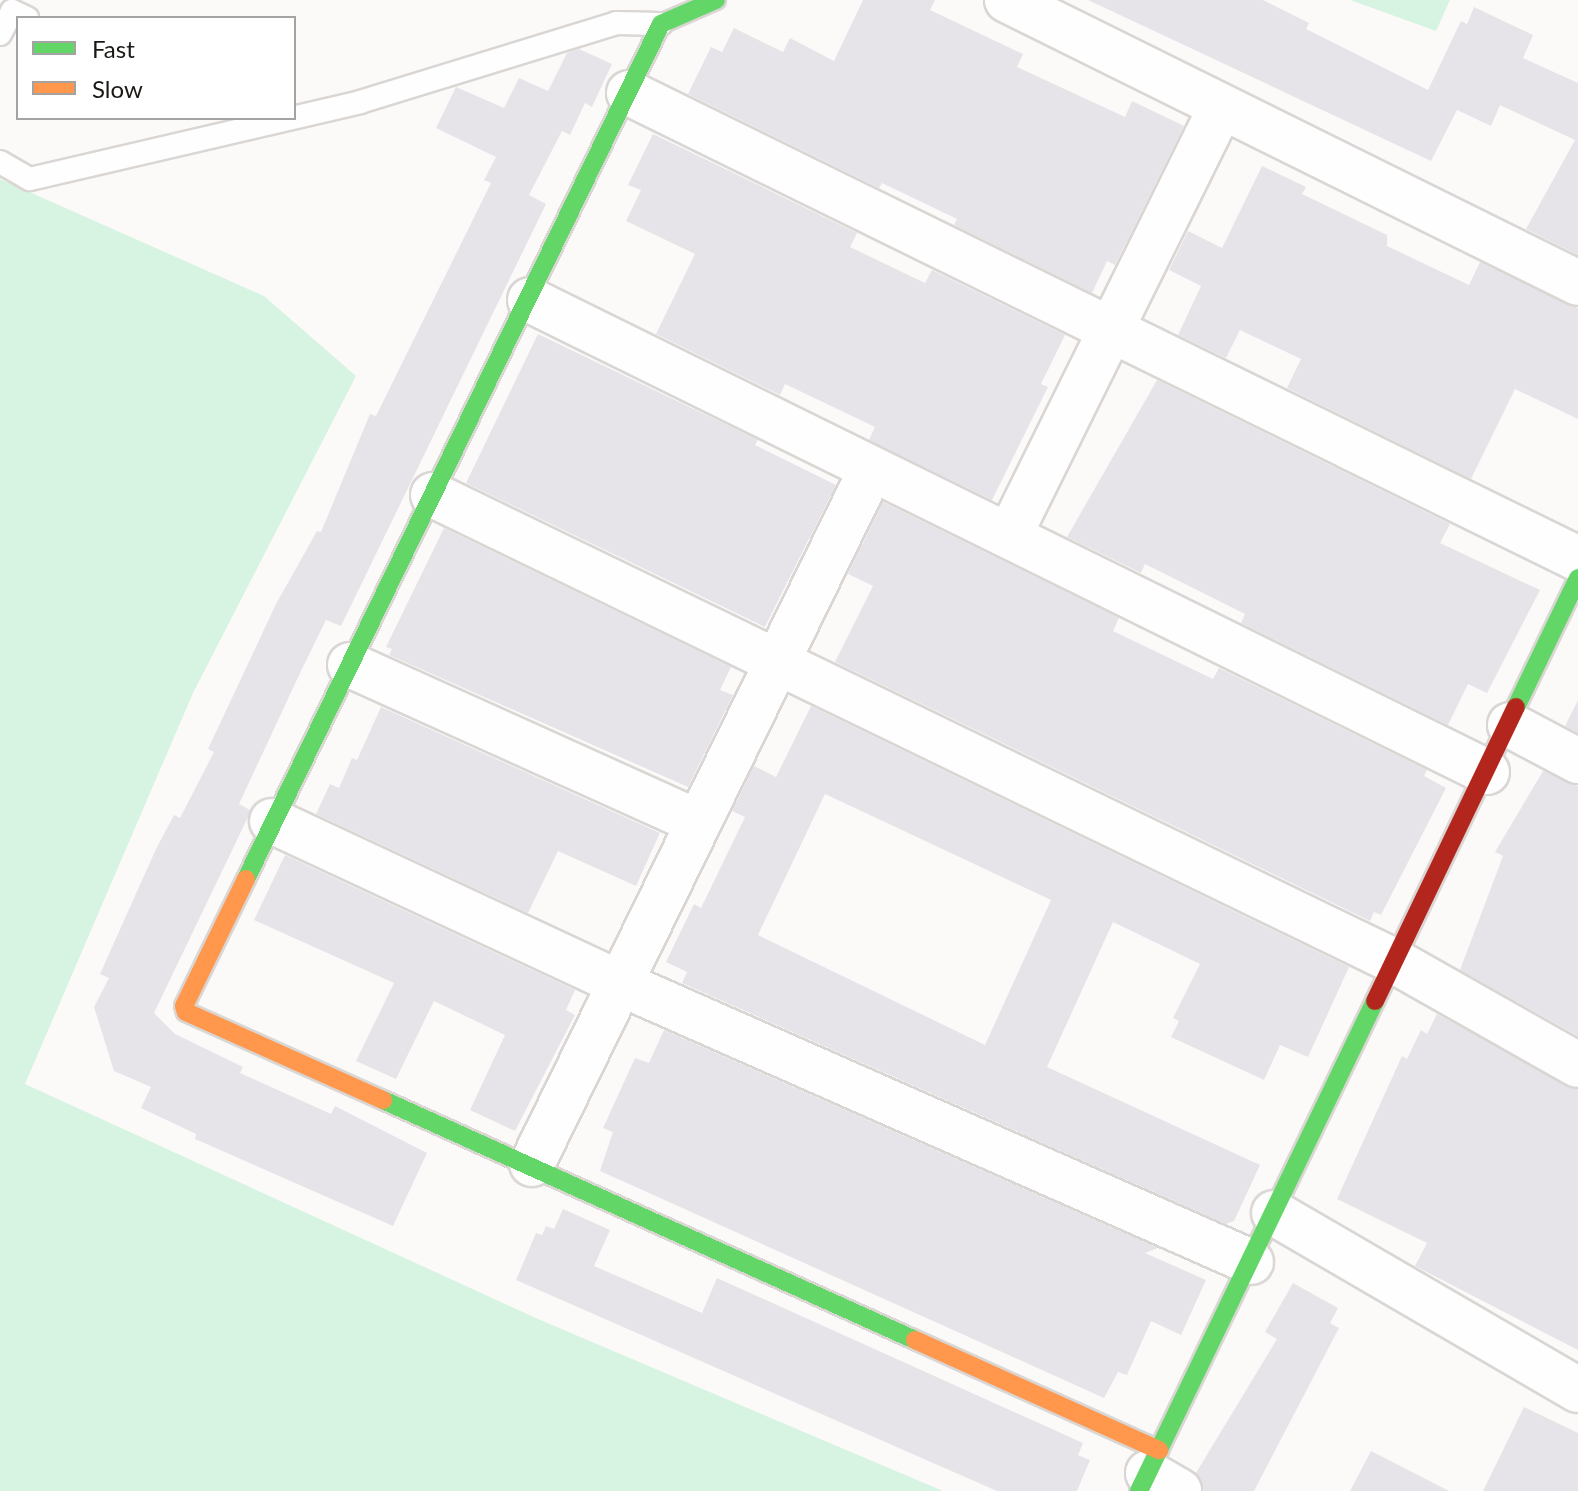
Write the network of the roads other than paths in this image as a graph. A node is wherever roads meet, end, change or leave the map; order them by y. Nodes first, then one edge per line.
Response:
1 (716, 0) edge
2 (1007, 0) edge
3 (23, 16) edge
4 (661, 24) junction
5 (0, 34) edge
6 (629, 93) junction
7 (1221, 108) junction
8 (296, 109) edge
9 (253, 120) edge
10 (227, 127) edge
11 (0, 162) edge
12 (1578, 283) edge
13 (530, 300) junction
14 (1113, 329) junction
15 (870, 472) junction
16 (433, 495) junction
17 (1010, 534) junction
18 (1578, 559) edge
19 (1578, 578) edge
20 (776, 660) junction
21 (350, 665) junction
22 (1510, 725) junction
23 (1578, 761) edge
24 (1487, 772) junction
25 (272, 821) junction
26 (695, 821) junction
27 (1396, 962) junction
28 (617, 982) junction
29 (1578, 1065) edge
30 (532, 1164) junction
31 (1274, 1213) junction
32 (1251, 1262) junction
33 (1578, 1390) edge
34 (1156, 1476) edge

1 - 4 street
2 - 7 street
3 - 5 lane
4 - 6 street
4 - 8 lane
6 - 13 street
6 - 14 street
7 - 12 street
7 - 14 street
9 - 10 lane
10 - 11 lane
13 - 15 street
13 - 16 street
14 - 17 street
14 - 18 street
15 - 17 street
15 - 20 street
16 - 20 street
16 - 21 street
17 - 24 street
19 - 22 street
20 - 26 street
20 - 27 street
21 - 25 street
21 - 26 street
22 - 23 street
22 - 24 street
24 - 27 street
25 - 28 street
25 - 30 street
26 - 28 street
27 - 29 street
27 - 31 street
28 - 30 street
28 - 32 street
30 - 34 street
31 - 32 street
31 - 33 street
32 - 34 street

